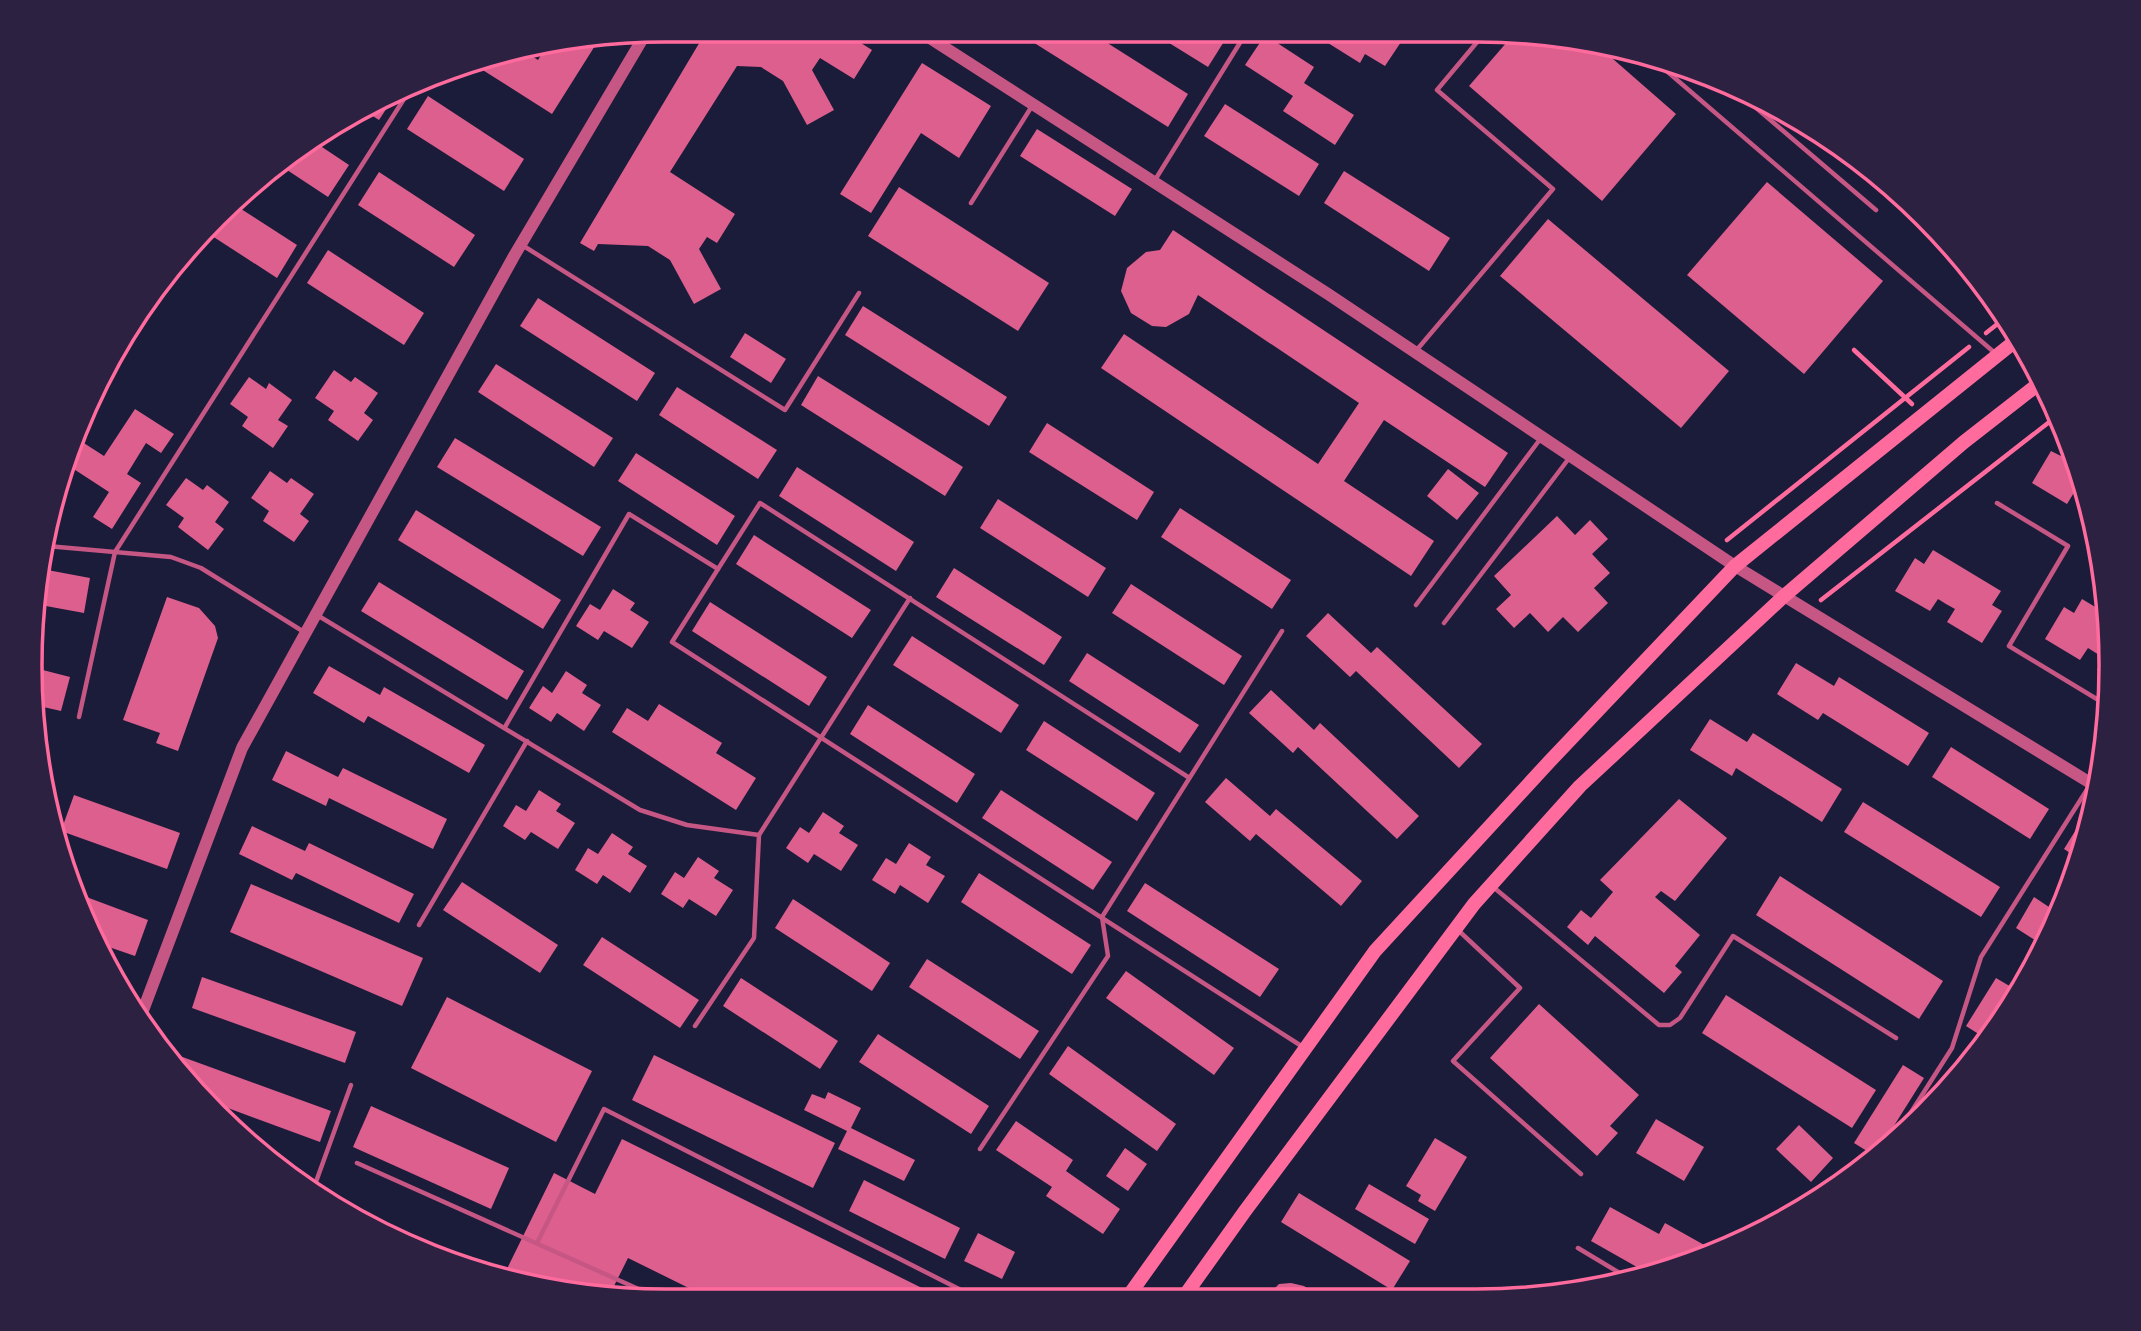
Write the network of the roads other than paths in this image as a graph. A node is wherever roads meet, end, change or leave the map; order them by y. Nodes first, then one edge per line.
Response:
1 (936, 42) edge
2 (1240, 42) edge
3 (1477, 42) edge
4 (640, 43) edge
5 (1669, 73) edge
6 (403, 100) edge
7 (1033, 105) junction
8 (1760, 111) edge
9 (1154, 181) junction
10 (971, 203) dead end
11 (1876, 210) dead end
12 (521, 244) junction
13 (859, 293) dead end
14 (2010, 345) edge
15 (1415, 352) junction
16 (1998, 355) junction
17 (2034, 388) edge
18 (1542, 437) junction
19 (1570, 456) junction
20 (1997, 503) dead end
21 (54, 547) edge
22 (114, 552) junction
23 (1735, 566) junction
24 (718, 569) junction
25 (1783, 597) junction
26 (910, 598) junction
27 (1416, 605) dead end
28 (314, 614) junction
29 (1444, 624) dead end
30 (1282, 631) dead end
31 (304, 632) junction
32 (2098, 700) edge
33 (79, 717) dead end
34 (505, 727) junction
35 (821, 738) junction
36 (527, 741) junction
37 (1188, 777) junction
38 (2088, 782) edge
39 (2085, 798) edge
40 (759, 835) junction
41 (1491, 885) junction
42 (1102, 917) junction
43 (419, 925) dead end
44 (1456, 928) junction
45 (144, 1007) edge
46 (695, 1026) dead end
47 (1896, 1038) dead end
48 (1307, 1049) junction
49 (351, 1085) dead end
50 (1913, 1108) edge
51 (980, 1149) dead end
52 (357, 1163) dead end
53 (1581, 1174) dead end
54 (316, 1182) edge
55 (537, 1243) junction
56 (1578, 1248) dead end
57 (1618, 1272) edge
58 (637, 1288) edge
59 (959, 1289) edge
60 (1134, 1289) edge
61 (1190, 1289) edge

1 - 7 street
2 - 9 lane
3 - 15 lane
4 - 12 street
5 - 16 lane
6 - 22 lane
7 - 9 street
7 - 10 lane
8 - 11 lane
9 - 15 street
12 - 13 lane
12 - 28 street
14 - 16 main road
15 - 18 street
16 - 23 main road
17 - 25 main road
18 - 19 street
18 - 27 lane
19 - 23 street
19 - 29 lane
20 - 32 lane
21 - 22 lane
22 - 31 lane
22 - 33 lane
23 - 25 street
23 - 48 main road
24 - 26 lane
24 - 34 lane
24 - 35 lane
25 - 38 street
25 - 41 main road
26 - 35 lane
26 - 37 lane
28 - 31 street
28 - 34 lane
30 - 37 lane
31 - 45 street
34 - 36 lane
35 - 40 lane
35 - 42 lane
36 - 40 lane
36 - 43 lane
37 - 42 lane
39 - 50 lane
40 - 46 lane
41 - 44 main road
41 - 47 lane
42 - 48 lane
42 - 51 lane
44 - 53 lane
44 - 61 main road
48 - 60 main road
49 - 54 lane
52 - 55 lane
55 - 58 lane
55 - 59 lane
56 - 57 lane

